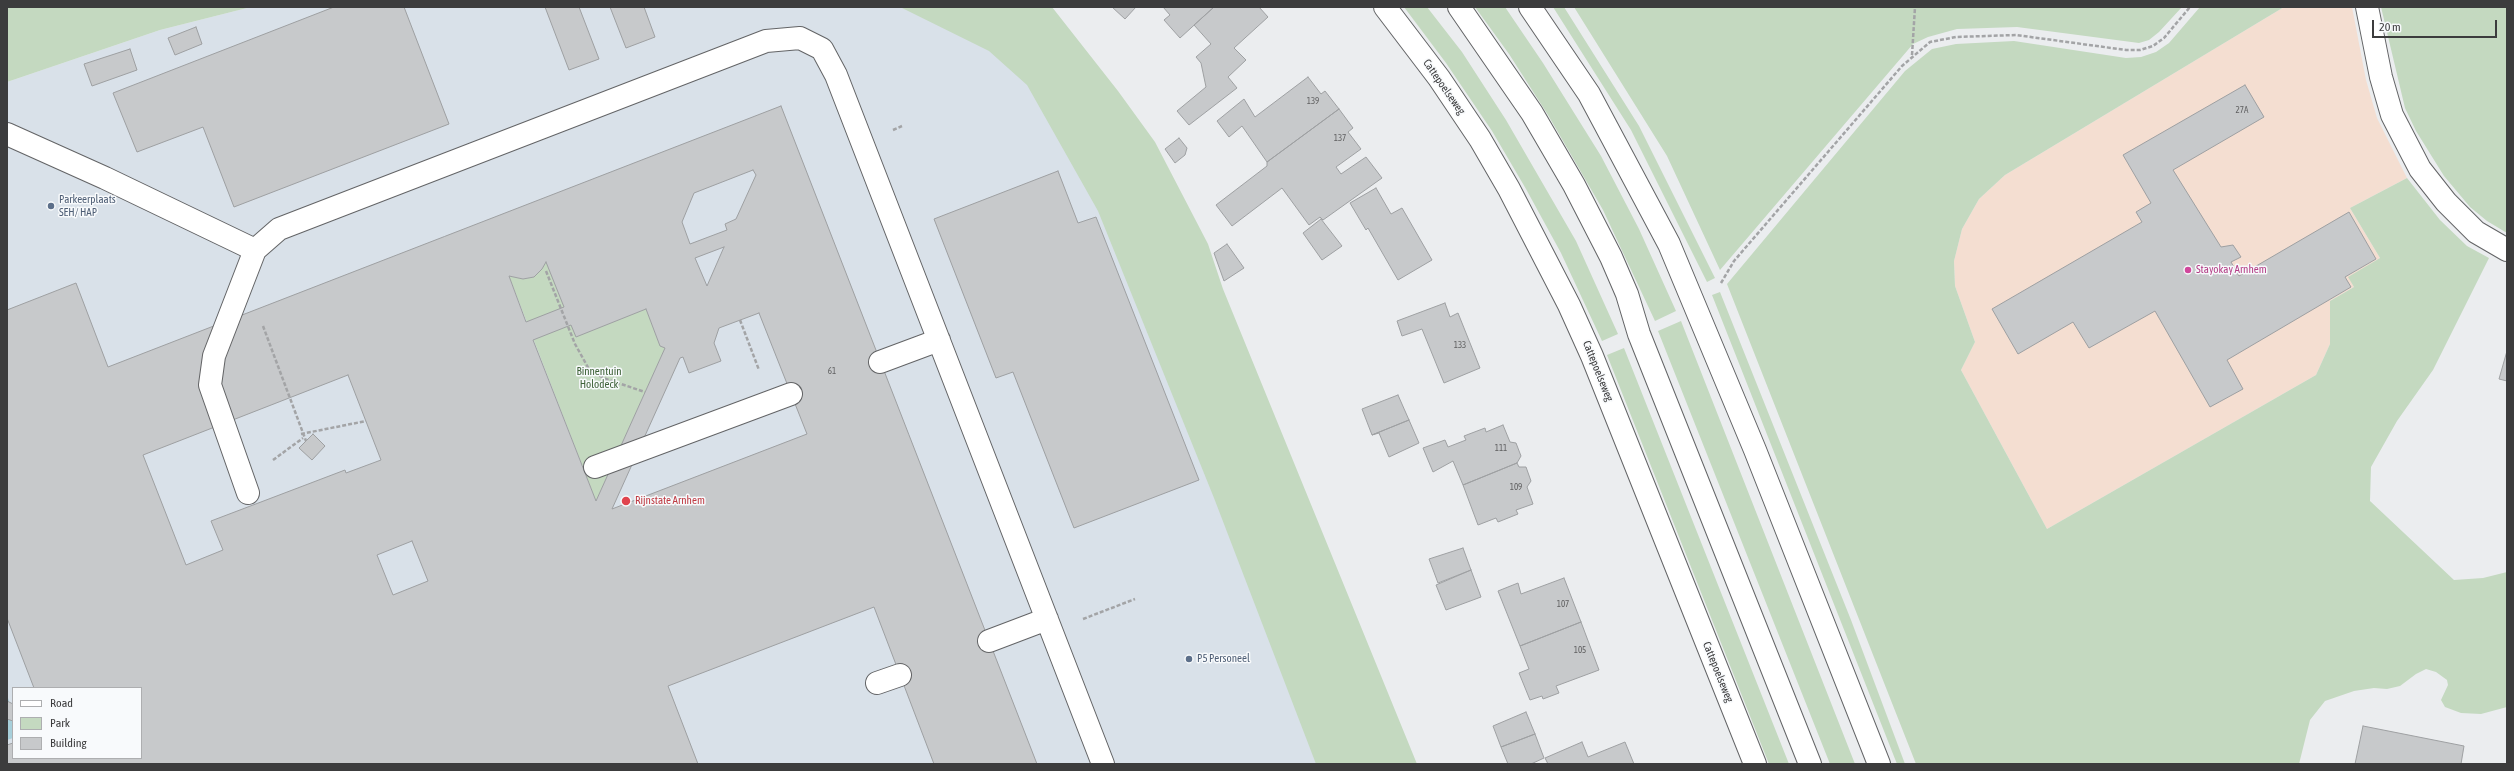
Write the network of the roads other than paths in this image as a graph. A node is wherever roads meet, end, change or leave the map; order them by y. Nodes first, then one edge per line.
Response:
1 (1385, 7) edge
2 (1459, 7) edge
3 (1530, 7) edge
4 (2367, 7) edge
5 (7, 134) edge
6 (255, 250) junction
7 (2507, 250) edge
8 (939, 340) junction
9 (880, 362) dead end
10 (781, 398) road end
11 (595, 467) dead end
12 (248, 494) dead end
13 (1048, 618) junction
14 (989, 641) dead end
15 (900, 674) dead end
16 (877, 683) dead end
17 (1103, 764) edge
18 (1755, 764) edge
19 (1810, 764) edge
20 (1879, 764) edge

1 - 18 street, Cattepoelseweg
2 - 19 street
3 - 20 street
4 - 7 street
5 - 6 street
6 - 8 street
6 - 12 street
8 - 9 street
8 - 13 street
10 - 11 street
13 - 14 street
13 - 17 street
15 - 16 street

